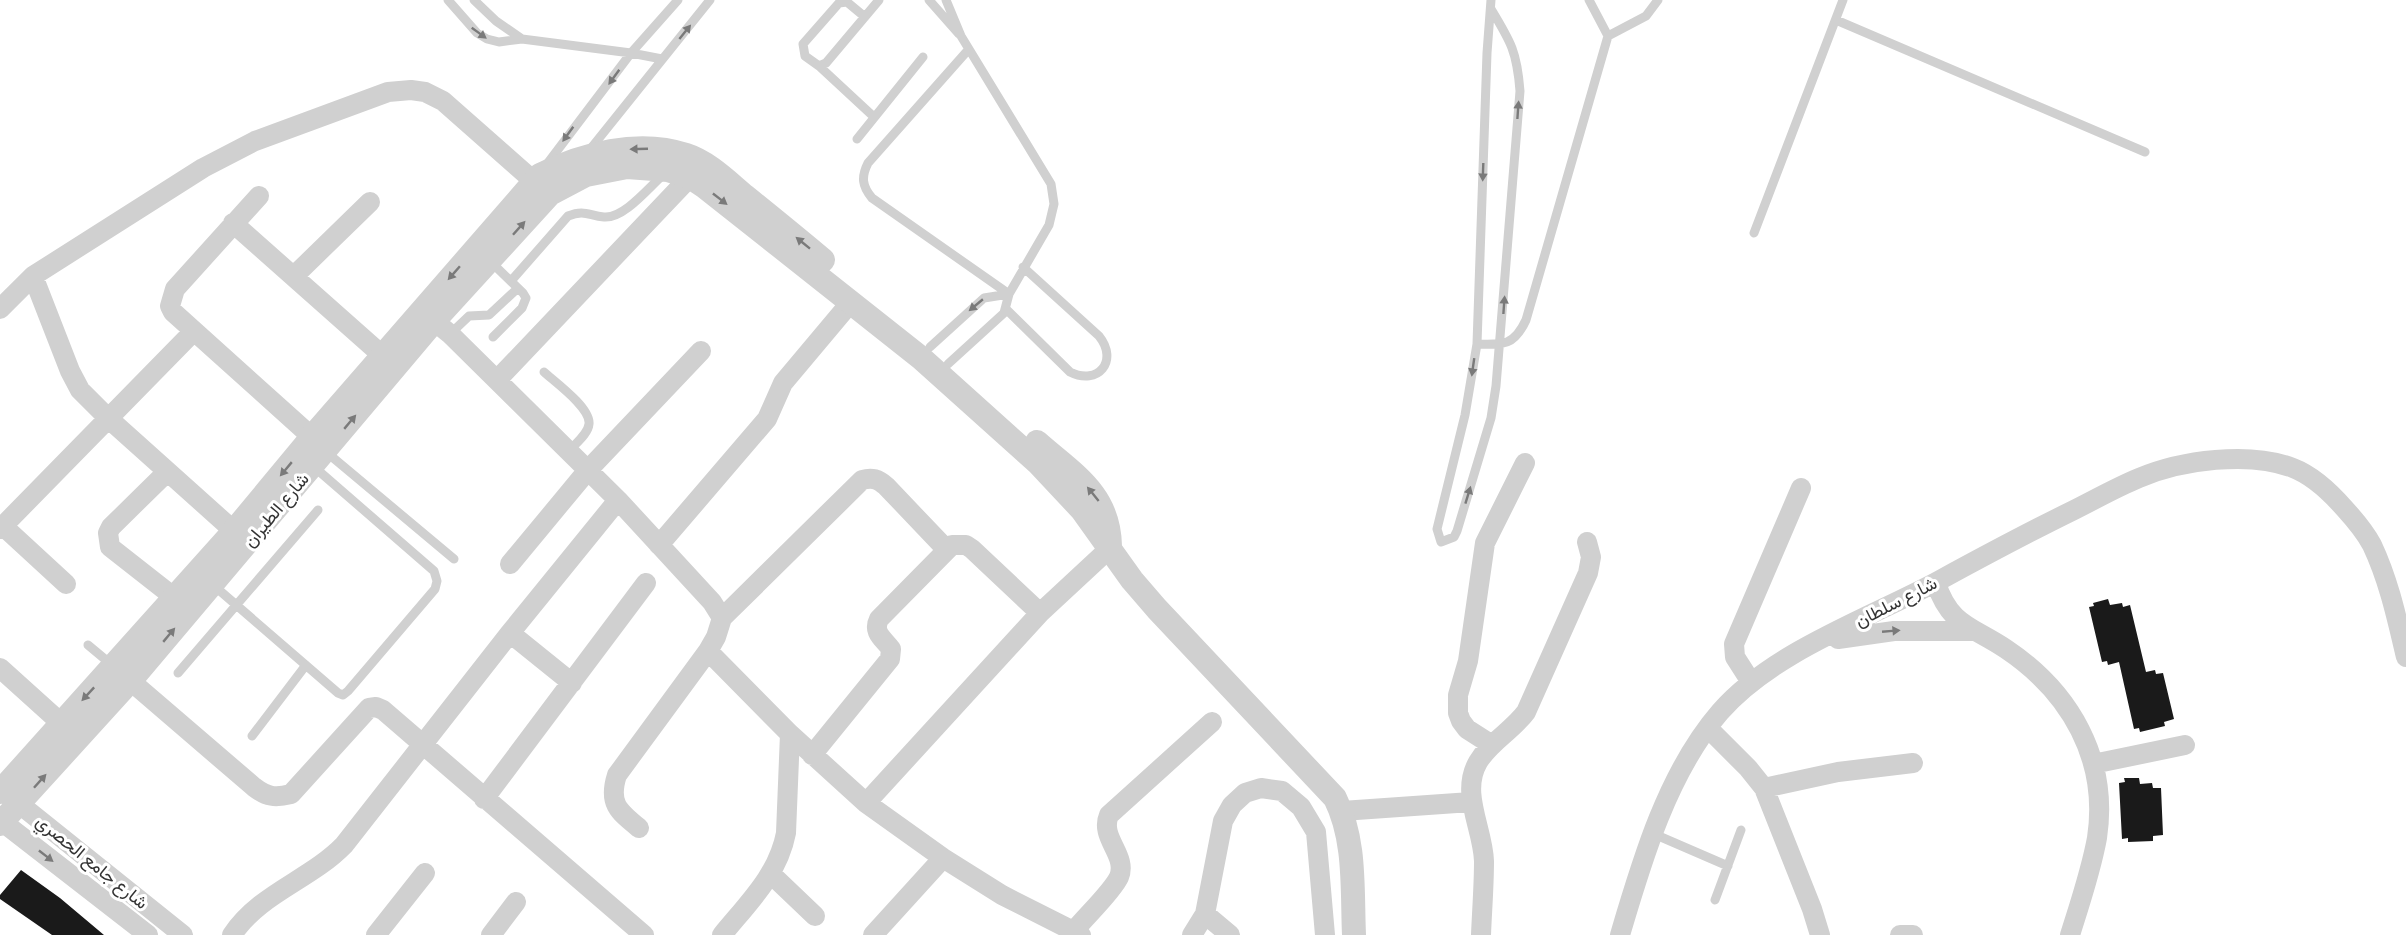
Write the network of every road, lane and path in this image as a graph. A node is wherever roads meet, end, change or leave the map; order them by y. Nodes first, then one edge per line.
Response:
1 (448, 0) edge
2 (474, 0) edge
3 (678, 0) edge
4 (710, 0) edge
5 (879, 0) edge
6 (929, 0) edge
7 (946, 0) edge
8 (1589, 0) edge
9 (1658, 0) edge
10 (1843, 0) edge
11 (1491, 5) edge
12 (865, 17) junction
13 (1836, 20) junction
14 (961, 36) junction
15 (1608, 36) junction
16 (522, 39) junction
17 (969, 50) junction
18 (631, 53) junction
19 (922, 57) dead end
20 (662, 59) junction
21 (819, 66) junction
22 (874, 117) junction
23 (857, 139) dead end
24 (2145, 152) dead end
25 (584, 158) junction
26 (679, 174) junction
27 (541, 183) junction
28 (259, 196) dead end
29 (370, 202) dead end
30 (233, 223) junction
31 (1754, 232) dead end
32 (489, 260) junction
33 (1023, 267) junction
34 (33, 276) junction
35 (294, 276) junction
36 (515, 284) junction
37 (1008, 294) junction
38 (851, 302) junction
39 (0, 309) edge
40 (1006, 309) junction
41 (442, 328) junction
42 (194, 331) junction
43 (493, 337) dead end
44 (1477, 344) junction
45 (1501, 345) junction
46 (701, 351) dead end
47 (926, 353) junction
48 (382, 356) junction
49 (948, 364) junction
50 (544, 372) dead end
51 (497, 380) junction
52 (109, 419) junction
53 (570, 450) junction
54 (317, 452) junction
55 (1525, 464) dead end
56 (588, 470) junction
57 (167, 472) junction
58 (1801, 488) dead end
59 (618, 500) junction
60 (318, 510) dead end
61 (2, 527) edge
62 (234, 531) junction
63 (1587, 542) dead end
64 (658, 544) junction
65 (1110, 548) junction
66 (947, 549) junction
67 (454, 559) dead end
68 (510, 564) dead end
69 (646, 583) dead end
70 (1936, 583) junction
71 (66, 584) dead end
72 (212, 584) junction
73 (175, 598) junction
74 (237, 605) junction
75 (1040, 613) junction
76 (722, 618) junction
77 (1976, 631) junction
78 (510, 633) junction
79 (1813, 644) junction
80 (88, 645) dead end
81 (708, 651) junction
82 (2406, 657) edge
83 (306, 665) junction
84 (0, 668) edge
85 (122, 673) junction
86 (178, 673) dead end
87 (1751, 682) junction
88 (572, 683) junction
89 (1212, 722) dead end
90 (61, 723) junction
91 (1708, 728) junction
92 (790, 734) junction
93 (252, 736) dead end
94 (422, 745) junction
95 (1492, 745) junction
96 (2185, 745) dead end
97 (812, 754) junction
98 (1913, 763) dead end
99 (2093, 764) junction
100 (1764, 788) junction
101 (7, 795) edge
102 (484, 798) junction
103 (1471, 802) junction
104 (867, 803) junction
105 (1342, 811) junction
106 (1, 822) edge
107 (639, 828) dead end
108 (1741, 830) dead end
109 (1654, 834) junction
110 (943, 858) junction
111 (1728, 866) junction
112 (425, 873) dead end
113 (771, 874) junction
114 (1715, 900) dead end
115 (516, 902) dead end
116 (1206, 914) junction
117 (815, 916) dead end
118 (622, 928) edge
119 (1077, 933) edge
120 (148, 935) edge
121 (183, 935) edge
122 (232, 935) edge
123 (376, 935) edge
124 (491, 935) edge
125 (644, 935) edge
126 (722, 935) edge
127 (873, 935) edge
128 (1192, 935) edge
129 (1230, 935) edge
130 (1325, 935) edge
131 (1354, 935) edge
132 (1481, 935) edge
133 (1620, 935) edge
134 (1820, 935) edge
135 (1900, 935) edge
136 (1913, 935) edge
137 (2070, 935) edge

1 -> 16 lane
2 - 16 lane
3 - 18 lane
20 -> 4 lane
5 - 12 lane
6 - 14 lane
7 - 14 lane
8 - 15 lane
9 - 15 lane
10 - 13 lane
11 -> 44 lane
45 -> 11 lane
12 - 21 lane
12 - 21 lane
13 - 24 lane
13 - 31 lane
14 - 17 lane
15 - 45 lane
16 - 18 lane
17 - 33 lane
17 - 37 lane
18 - 20 lane
18 -> 27 lane
19 - 22 lane
20 - 25 lane
21 - 22 lane
22 - 23 lane
25 - 27 street
47 -> 25 street
26 - 27 street
26 - 36 lane
26 -> 38 street
26 - 51 street
32 -> 27 street, شارع الطيران
27 - 34 street
27 -> 48 street, شارع الطيران
28 - 30 street
29 - 35 street
30 - 35 street
30 - 42 street
32 - 36 lane
32 - 41 street, شارع الطيران
33 - 37 lane
33 - 40 lane
34 - 39 street
34 - 52 street
35 - 48 street
36 - 41 lane
36 - 43 lane
37 - 40 lane
37 -> 47 lane
38 - 47 street
38 - 64 street
40 - 49 lane
41 - 51 street
54 -> 41 street, شارع الطيران
42 - 52 street
42 - 54 street
44 - 45 lane
44 -> 45 lane
46 - 56 street
47 - 49 street
47 - 65 street
48 - 54 street, شارع الطيران
65 -> 49 street
50 - 53 lane
51 - 53 street
52 - 57 street
52 - 61 street
53 - 56 street
54 -> 62 street, شارع الطيران
54 - 67 lane
54 - 72 street, شارع الطيران
54 - 83 lane
55 - 95 street
56 - 59 street
56 - 68 street
57 - 62 street
57 - 73 street
58 - 87 street
59 - 64 street
59 - 78 street
60 - 74 lane
61 - 71 street
62 - 73 street, شارع الطيران
63 - 95 street
64 - 76 street
65 - 75 street
65 - 105 street
66 - 75 street
66 - 76 street
66 - 97 street
69 - 88 street
70 - 77 street
70 - 79 street, شارع سلطان
70 - 82 street, شارع سلطان
72 - 74 lane
85 -> 72 street, شارع الطيران
73 - 85 street, شارع الطيران
74 - 83 lane
74 - 86 lane
75 - 104 street
76 - 81 street
79 -> 77 street
77 - 99 street
78 - 88 street
78 - 94 street
79 - 87 street, شارع سلطان
80 - 85 lane
81 - 92 street
81 - 107 street
83 - 93 lane
84 - 90 street
85 -> 90 street, شارع الطيران
85 - 94 street
101 -> 85 street, شارع الطيران
87 - 91 street, شارع سلطان
88 - 102 street
89 - 119 street
90 - 101 street, شارع الطيران
91 - 100 street
91 - 109 street, شارع سلطان
92 - 97 street
92 - 113 street
94 - 102 street
94 - 122 street
95 - 103 street
96 - 99 street
97 - 104 street
98 - 100 street
99 - 137 street
100 - 134 street
101 - 106 street, شارع الطيران
101 - 121 street, شارع جامع الحصري
102 - 118 street
103 - 105 street
103 - 132 street
104 - 110 street
105 - 131 street
106 -> 120 street, شارع جامع الحصري
108 - 111 lane
109 - 111 lane
109 - 133 street, شارع سلطان
110 - 119 street
110 - 127 street
111 - 114 lane
112 - 123 street
113 - 117 street
113 - 126 street
115 - 124 street
116 - 128 street
116 - 129 street
116 - 130 street
118 - 125 street
135 - 136 street

